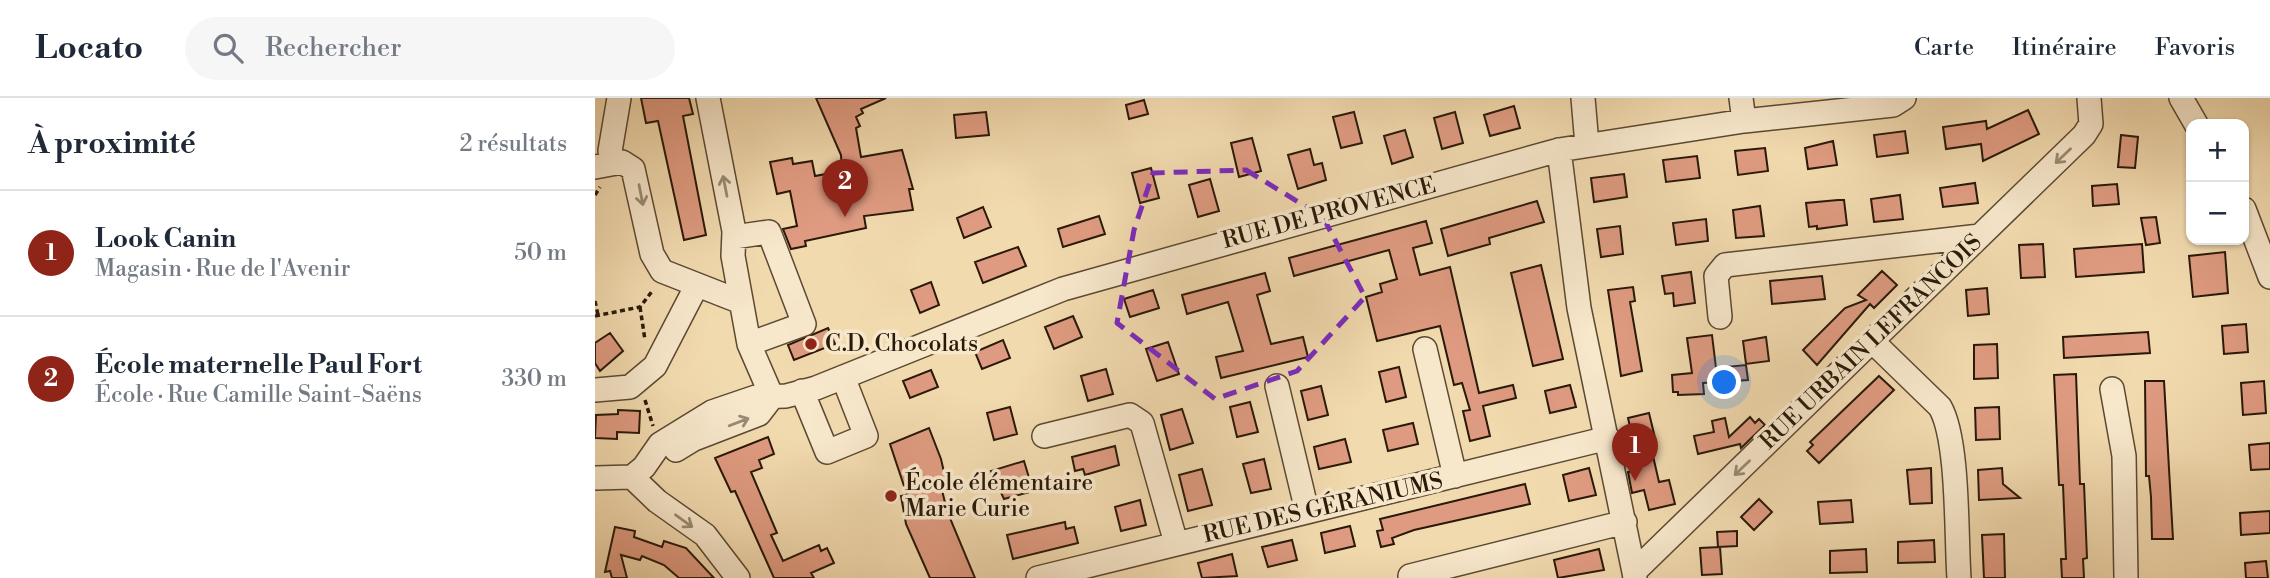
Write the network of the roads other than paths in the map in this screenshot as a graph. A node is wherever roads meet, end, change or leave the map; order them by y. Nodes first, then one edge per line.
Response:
1 (619, 98) edge
2 (708, 98) edge
3 (1583, 98) edge
4 (1741, 98) edge
5 (1904, 98) edge
6 (2089, 98) edge
7 (2181, 98) edge
8 (2193, 119) edge
9 (1744, 121) junction
10 (1587, 145) junction
11 (1559, 150) junction
12 (602, 159) edge
13 (2254, 214) edge
14 (1980, 236) junction
15 (734, 237) junction
16 (2270, 277) edge
17 (697, 285) junction
18 (741, 302) junction
19 (1720, 317) dead end
20 (1872, 341) junction
21 (750, 344) junction
22 (1425, 349) dead end
23 (843, 377) junction
24 (1277, 386) dead end
25 (2112, 389) dead end
26 (595, 390) edge
27 (802, 391) junction
28 (772, 397) junction
29 (1044, 436) dead end
30 (1608, 438) junction
31 (1455, 476) junction
32 (632, 477) junction
33 (595, 478) edge
34 (1307, 511) junction
35 (1625, 522) junction
36 (1176, 543) junction
37 (1635, 575) edge
38 (1410, 576) dead end
39 (738, 578) edge
40 (1038, 578) edge
41 (1959, 578) edge
42 (2126, 578) edge

1 - 12 street
15 -> 2 street
3 - 10 street
4 - 9 street
5 - 9 street, RUE DE PROVENCE
6 -> 14 street, RUE URBAIN LEFRANCOIS
7 - 8 street
9 - 10 street, RUE DE PROVENCE
10 - 11 street, RUE DE PROVENCE
11 - 23 street, RUE DE PROVENCE
11 - 30 street
12 -> 17 street
13 - 16 street
14 - 19 street
14 - 20 street, RUE URBAIN LEFRANCOIS
15 - 18 street
15 - 21 street
17 - 18 street
17 - 26 street
18 - 21 street
20 -> 37 street, RUE URBAIN LEFRANCOIS
20 - 41 street
21 - 28 street
22 - 31 street
23 - 27 street, RUE DE PROVENCE
23 - 27 street
24 - 34 street
25 - 42 street
27 - 28 street, RUE DE PROVENCE
28 - 32 street, RUE DE PROVENCE
29 - 36 street
30 - 31 street, RUE DES GÉRANIUMS
30 - 35 street
31 - 34 street, RUE DES GÉRANIUMS
32 - 33 street
32 -> 39 street
34 - 36 street, RUE DES GÉRANIUMS
35 - 37 street
35 - 38 street
36 - 40 street, RUE DES GÉRANIUMS

